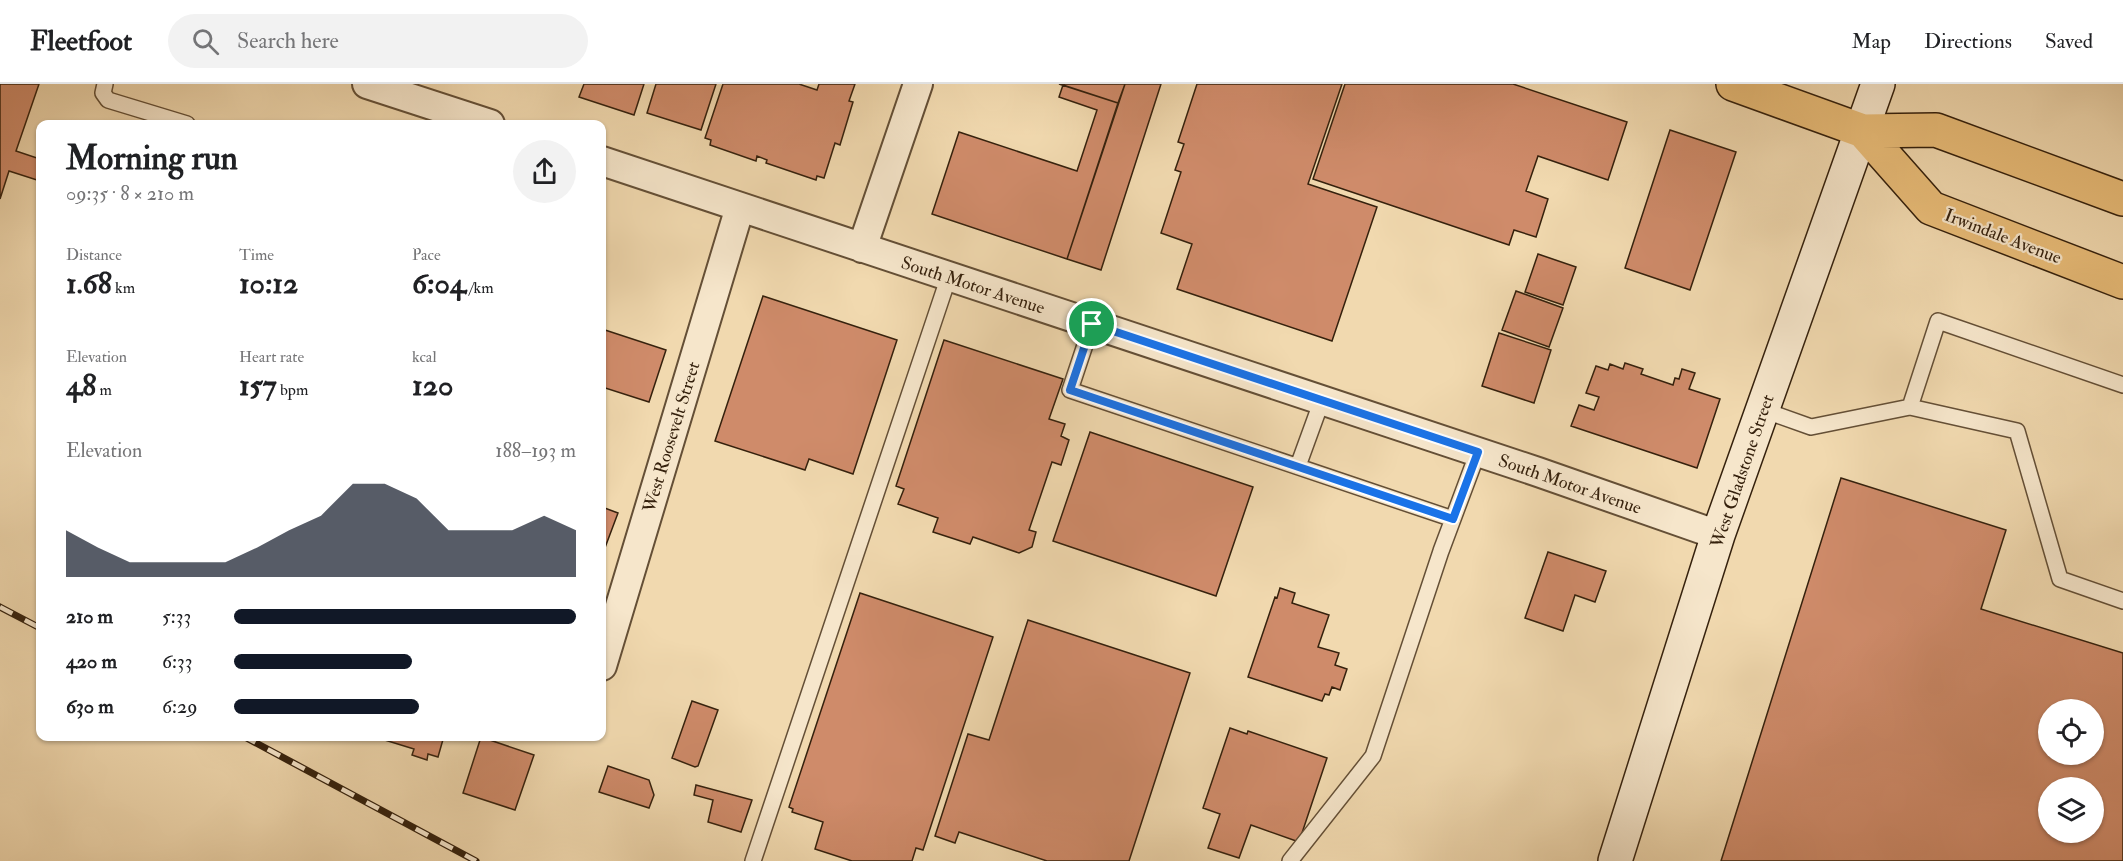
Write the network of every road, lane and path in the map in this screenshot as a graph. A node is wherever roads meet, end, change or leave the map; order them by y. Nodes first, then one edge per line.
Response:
1 (105, 84) edge
2 (367, 84) edge
3 (918, 84) edge
4 (1733, 84) edge
5 (1878, 84) edge
6 (174, 120) edge
7 (478, 120) edge
8 (1863, 131) junction
9 (606, 162) edge
10 (2123, 199) edge
11 (740, 207) junction
12 (862, 248) junction
13 (949, 276) junction
14 (2123, 282) edge
15 (1092, 324) junction
16 (2123, 385) edge
17 (1322, 400) junction
18 (1910, 406) junction
19 (1763, 410) junction
20 (1478, 452) junction
21 (1298, 466) junction
22 (1453, 519) junction
23 (1718, 535) junction
24 (2123, 601) edge
25 (606, 653) edge
26 (753, 861) edge
27 (1290, 861) edge
28 (1615, 861) edge

1 - 6 lane
2 - 7 street
3 - 12 street
4 - 8 main road
5 - 8 street, West Gladstone Street
8 - 10 main road
8 - 14 main road, Irwindale Avenue
8 - 19 street, West Gladstone Street
9 - 11 street, South Motor Avenue
11 - 12 street, South Motor Avenue
11 - 25 street, West Roosevelt Street
12 - 13 street, South Motor Avenue
13 - 15 street, South Motor Avenue
13 - 26 lane
15 - 17 street, South Motor Avenue
15 - 21 lane
16 - 18 lane
17 - 20 street, South Motor Avenue
17 - 21 lane
18 - 19 lane
18 - 24 lane
19 - 23 street, West Gladstone Street
20 - 22 lane
20 - 23 street, South Motor Avenue
21 - 22 lane
22 - 27 lane
23 - 28 street, West Gladstone Street

